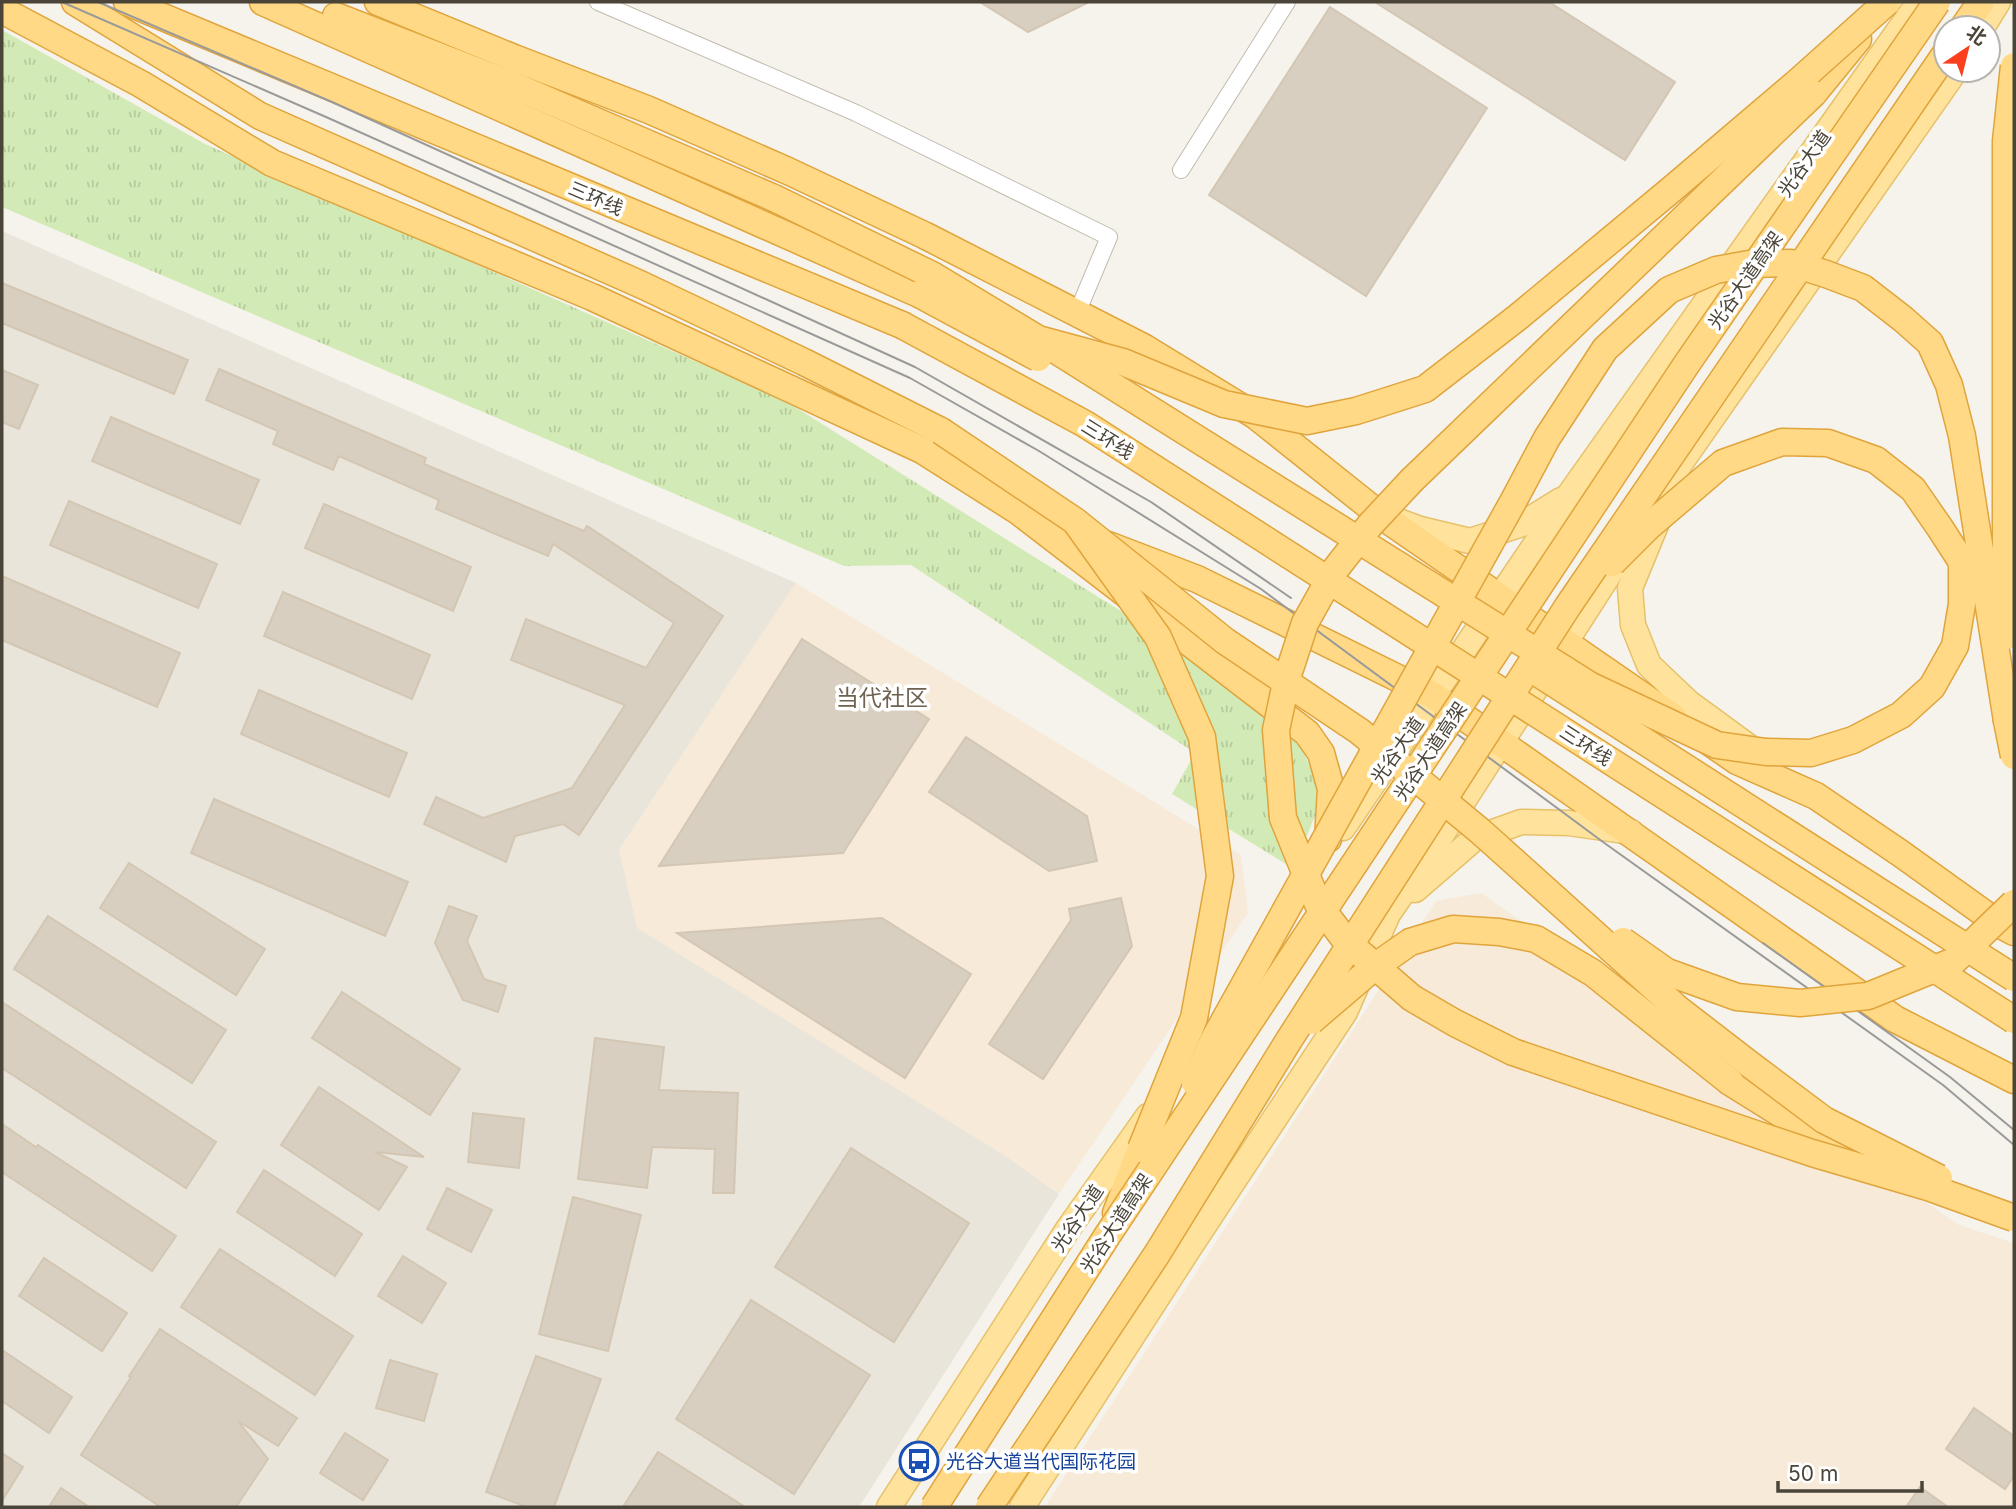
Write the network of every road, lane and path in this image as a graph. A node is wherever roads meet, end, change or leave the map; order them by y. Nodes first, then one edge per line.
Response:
1 (75, 2) edge
2 (127, 2) edge
3 (263, 2) edge
4 (299, 2) edge
5 (378, 2) edge
6 (597, 2) edge
7 (1287, 2) edge
8 (1887, 2) edge
9 (1919, 2) edge
10 (1937, 2) edge
11 (2, 10) edge
12 (420, 19) junction
13 (2014, 66) edge
14 (1932, 73) edge
15 (141, 84) junction
16 (1946, 84) edge
17 (309, 138) junction
18 (2006, 141) junction
19 (660, 149) junction
20 (1181, 170) dead end
21 (2014, 187) edge
22 (621, 276) junction
23 (1077, 313) junction
24 (1038, 339) junction
25 (742, 365) junction
26 (1682, 461) junction
27 (1569, 495) junction
28 (1018, 511) junction
29 (1379, 514) junction
30 (1074, 520) junction
31 (1500, 596) junction
32 (1568, 606) junction
33 (1566, 642) junction
34 (1434, 696) junction
35 (2007, 721) junction
36 (1501, 742) junction
37 (2014, 756) edge
38 (1816, 796) junction
39 (1631, 832) junction
40 (1327, 852) junction
41 (1527, 874) junction
42 (2014, 903) edge
43 (1388, 914) junction
44 (2014, 932) edge
45 (2014, 978) edge
46 (2014, 1020) edge
47 (1289, 1040) junction
48 (2014, 1080) edge
49 (1170, 1141) junction
50 (1928, 1187) junction
51 (2014, 1217) edge
52 (1107, 1236) junction
53 (889, 1507) edge
54 (934, 1507) edge
55 (989, 1507) edge
56 (1022, 1507) edge

1 - 17 highway
2 - 46 highway, 三环线, bridge
3 - 45 highway, 三环线, bridge
4 - 19 highway
5 - 12 highway
6 - 23 street
7 - 20 street
8 - 24 highway, bridge
8 - 50 highway, bridge
9 - 27 main road, 光谷大道
10 - 49 highway, 光谷大道高架, bridge
11 - 15 highway
12 - 19 highway
12 - 23 highway
13 - 18 highway, bridge
14 - 32 highway, 光谷大道高架, bridge
15 - 17 highway
15 - 25 highway
16 - 26 main road
17 - 22 highway
18 - 21 highway, bridge
18 - 35 highway, bridge
19 - 24 highway, bridge
22 - 25 highway
22 - 30 highway, bridge
23 - 29 highway
24 - 32 highway, bridge
25 - 28 highway
26 - 33 main road
26 - 38 main road
27 - 29 main road
27 - 31 main road, 光谷大道
28 - 34 highway
28 - 40 highway
29 - 31 highway
30 - 41 highway, bridge
30 - 52 highway, bridge
31 - 33 highway
31 - 34 main road, 光谷大道
32 - 47 highway, 光谷大道高架, bridge
33 - 36 main road
33 - 38 highway
34 - 36 highway
34 - 40 main road, 光谷大道
35 - 37 highway, bridge
35 - 49 highway, bridge
36 - 39 highway
36 - 43 main road
38 - 44 highway
39 - 43 main road
39 - 48 highway
40 - 53 main road, 光谷大道
41 - 42 highway, bridge
41 - 51 highway, bridge
43 - 56 main road
47 - 50 highway, bridge
47 - 55 highway, 光谷大道高架, bridge
49 - 52 highway, 光谷大道高架, bridge
50 - 51 highway, bridge
52 - 54 highway, 光谷大道高架, bridge

